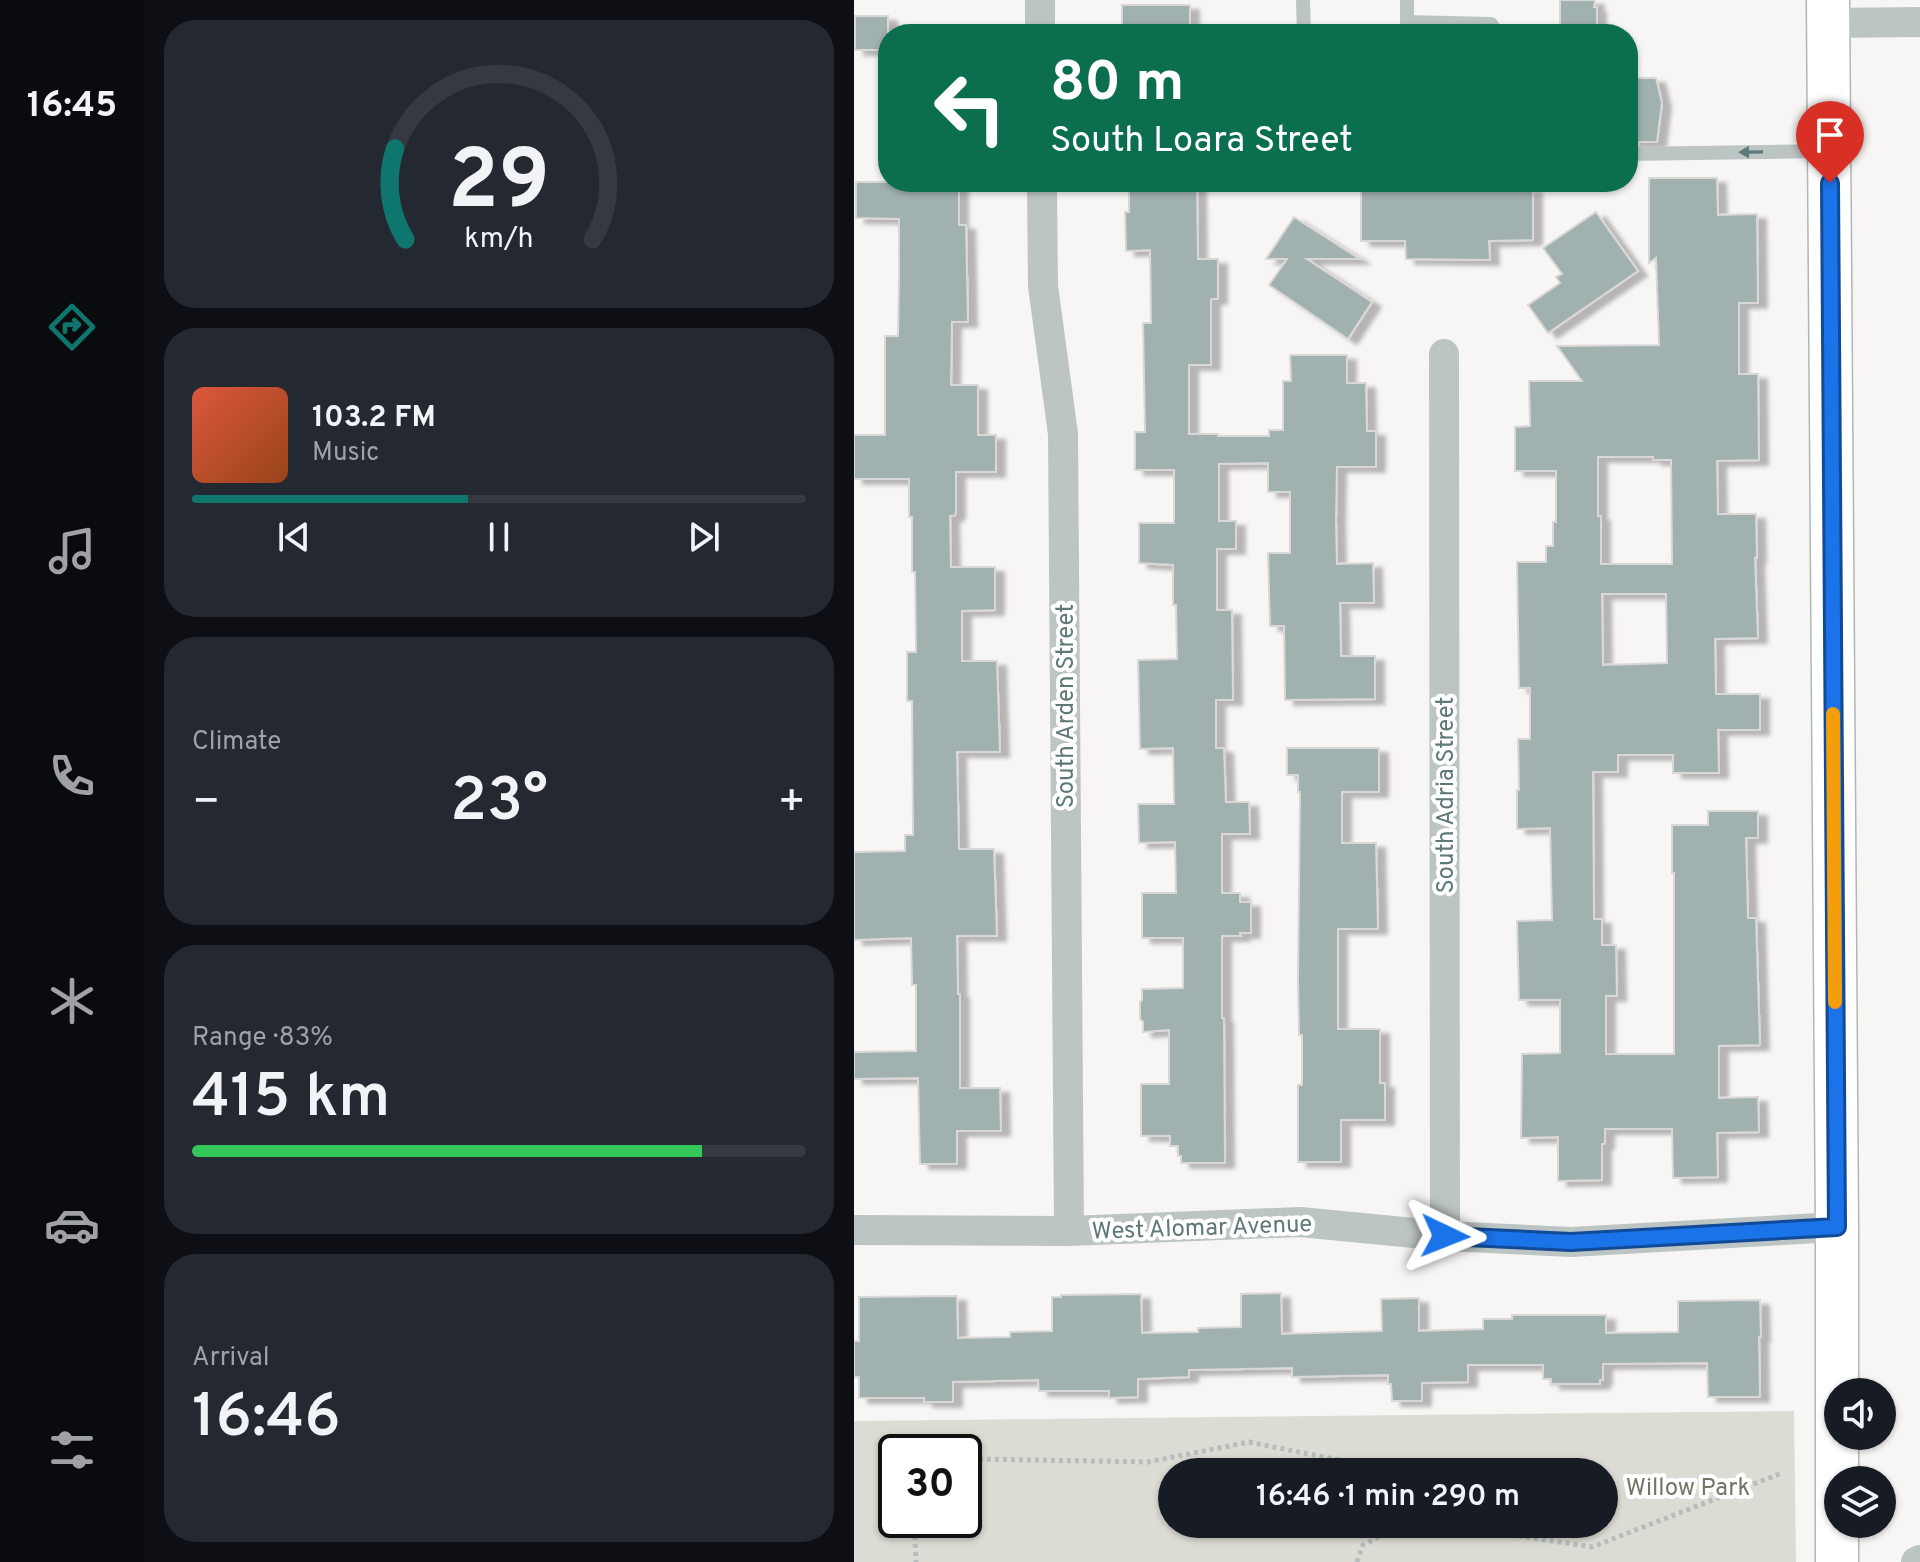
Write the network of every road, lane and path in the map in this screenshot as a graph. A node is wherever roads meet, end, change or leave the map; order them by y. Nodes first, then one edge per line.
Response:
1 (1040, 0) edge
2 (1303, 0) edge
3 (1407, 0) edge
4 (1828, 12) edge
5 (1920, 22) edge
6 (1040, 24) edge
7 (1304, 24) edge
8 (1407, 24) edge
9 (1829, 151) junction
10 (1638, 154) edge
11 (1042, 192) edge
12 (1444, 354) dead end
13 (1837, 1227) junction
14 (854, 1230) edge
15 (1069, 1231) junction
16 (1445, 1236) junction
17 (1168, 1458) edge
18 (1329, 1458) edge
19 (982, 1459) edge
20 (1158, 1460) edge
21 (1782, 1473) dead end
22 (1618, 1537) edge
23 (915, 1538) edge
24 (1375, 1538) edge
25 (1532, 1538) edge
26 (1615, 1538) edge
27 (916, 1562) edge
28 (1357, 1562) edge
29 (1837, 1562) edge

1 - 6 street
2 - 7 lane
3 - 8 lane
4 - 5 street
4 - 9 street
9 -> 10 lane
9 - 13 street
11 - 15 street, South Arden Street
12 - 16 street, South Adria Street
13 - 16 street, West Alomar Avenue
13 - 29 street
14 - 15 street, West Alomar Avenue
15 - 16 street, West Alomar Avenue
17 - 18 path
19 - 20 path
21 - 22 path
23 - 27 path
24 - 28 path
25 - 26 path

